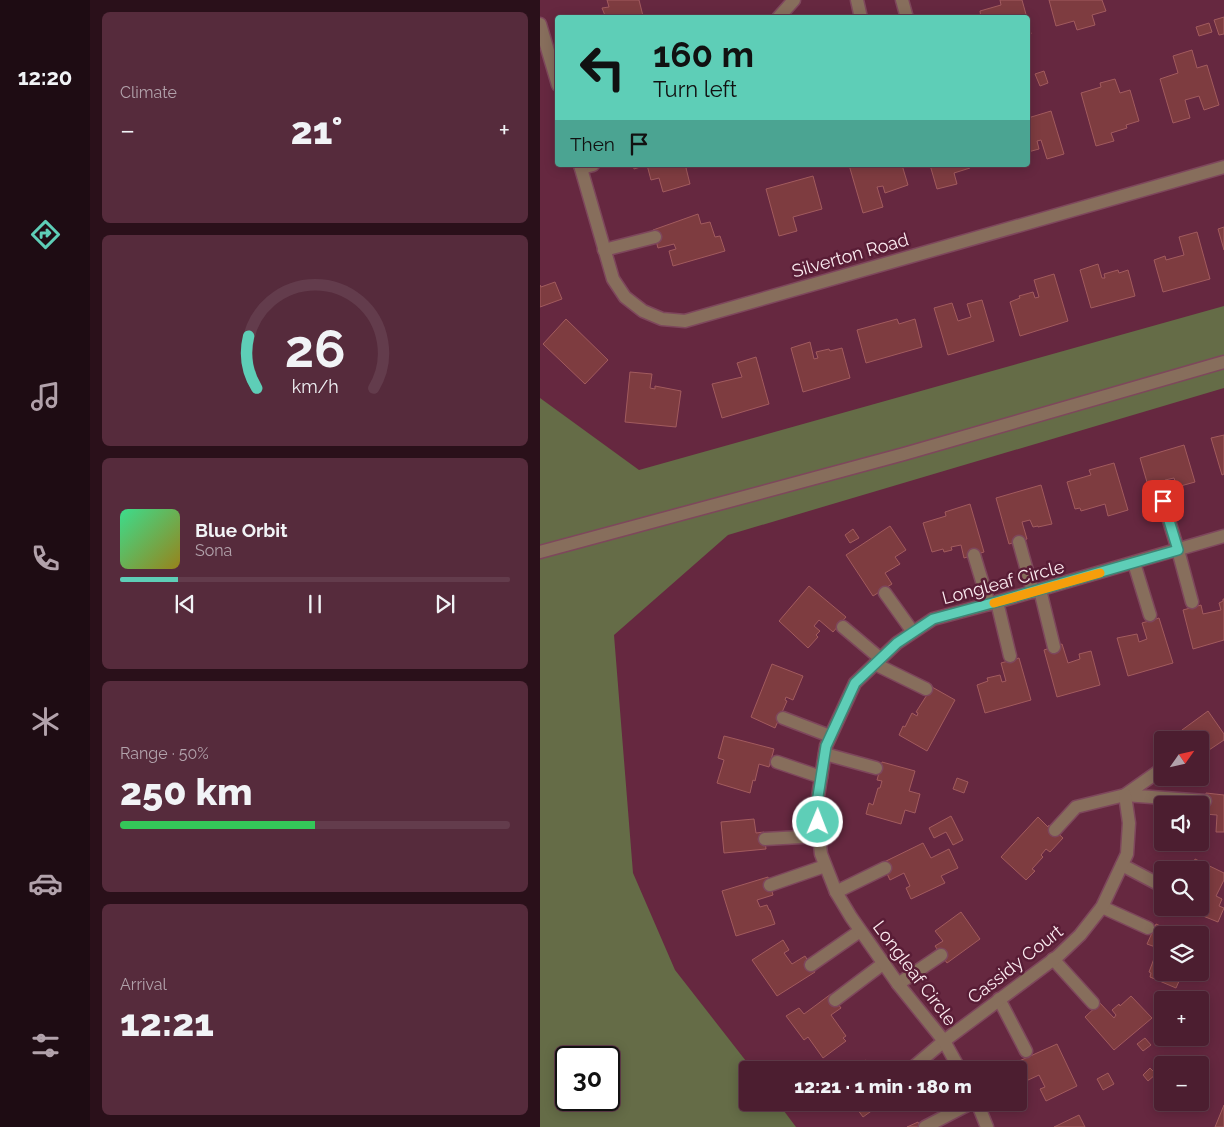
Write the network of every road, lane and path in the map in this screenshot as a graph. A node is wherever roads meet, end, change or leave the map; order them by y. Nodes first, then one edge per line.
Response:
1 (794, 0) edge
2 (857, 0) edge
3 (902, 0) edge
4 (781, 15) edge
5 (860, 15) edge
6 (906, 15) edge
7 (540, 24) edge
8 (555, 76) edge
9 (585, 167) edge
10 (1224, 167) edge
11 (655, 237) dead end
12 (604, 250) junction
13 (1224, 362) edge
14 (1163, 501) dead end
15 (1224, 536) edge
16 (1020, 542) dead end
17 (1178, 550) junction
18 (540, 552) edge
19 (974, 555) dead end
20 (1134, 563) junction
21 (1037, 591) junction
22 (886, 593) dead end
23 (1192, 602) dead end
24 (993, 603) junction
25 (1150, 614) dead end
26 (843, 627) dead end
27 (913, 632) junction
28 (1054, 647) dead end
29 (1010, 656) dead end
30 (878, 661) junction
31 (926, 689) dead end
32 (783, 718) dead end
33 (830, 736) junction
34 (824, 754) junction
35 (777, 762) dead end
36 (876, 768) dead end
37 (1154, 775) edge
38 (821, 777) junction
39 (1125, 796) junction
40 (1154, 798) edge
41 (1055, 830) dead end
42 (819, 836) junction
43 (765, 839) dead end
44 (1122, 865) junction
45 (826, 866) junction
46 (885, 868) dead end
47 (1154, 882) edge
48 (770, 885) dead end
49 (836, 892) junction
50 (1102, 907) junction
51 (1148, 928) dead end
52 (860, 931) junction
53 (941, 954) dead end
54 (1053, 959) junction
55 (884, 963) junction
56 (811, 965) dead end
57 (898, 984) junction
58 (999, 999) junction
59 (835, 1000) dead end
60 (1093, 1003) dead end
61 (944, 1041) junction
62 (1026, 1051) dead end
63 (921, 1061) edge
64 (955, 1061) edge
65 (957, 1111) edge
66 (979, 1111) edge
67 (926, 1127) edge
68 (987, 1127) edge

1 - 4 street
2 - 5 street
3 - 6 street
7 - 8 street
9 - 12 street, Silverton Road
10 - 12 street, Silverton Road
11 - 12 street
13 - 18 street
14 - 17 street
15 - 17 street, Longleaf Circle
16 - 21 street
17 - 20 street, Longleaf Circle
17 - 23 street
19 - 24 street
20 - 21 street, Longleaf Circle
20 - 25 street
21 - 24 street, Longleaf Circle
21 - 28 street
22 - 27 street
24 - 27 street, Longleaf Circle
24 - 29 street
26 - 30 street
27 - 30 street, Longleaf Circle
30 - 31 street
30 - 33 street, Longleaf Circle
32 - 33 street
33 - 34 street, Longleaf Circle
34 - 36 street
34 - 38 street, Longleaf Circle
35 - 38 street
37 - 39 street
38 - 42 street, Longleaf Circle
39 - 40 street
39 - 41 street
39 - 44 street, Cassidy Court
42 - 43 street
42 - 45 street, Longleaf Circle
44 - 47 street
44 - 50 street, Cassidy Court
45 - 48 street
45 - 49 street, Longleaf Circle
46 - 49 street
49 - 52 street, Longleaf Circle
50 - 51 street
50 - 54 street, Cassidy Court
52 - 55 street, Longleaf Circle
52 - 56 street
53 - 57 street
54 - 58 street, Cassidy Court
54 - 60 street
55 - 57 street, Longleaf Circle
55 - 59 street
57 - 61 street, Longleaf Circle
58 - 61 street, Cassidy Court
58 - 62 street
61 - 63 street, Cassidy Court
61 - 64 street, Longleaf Circle
65 - 67 street
66 - 68 street

